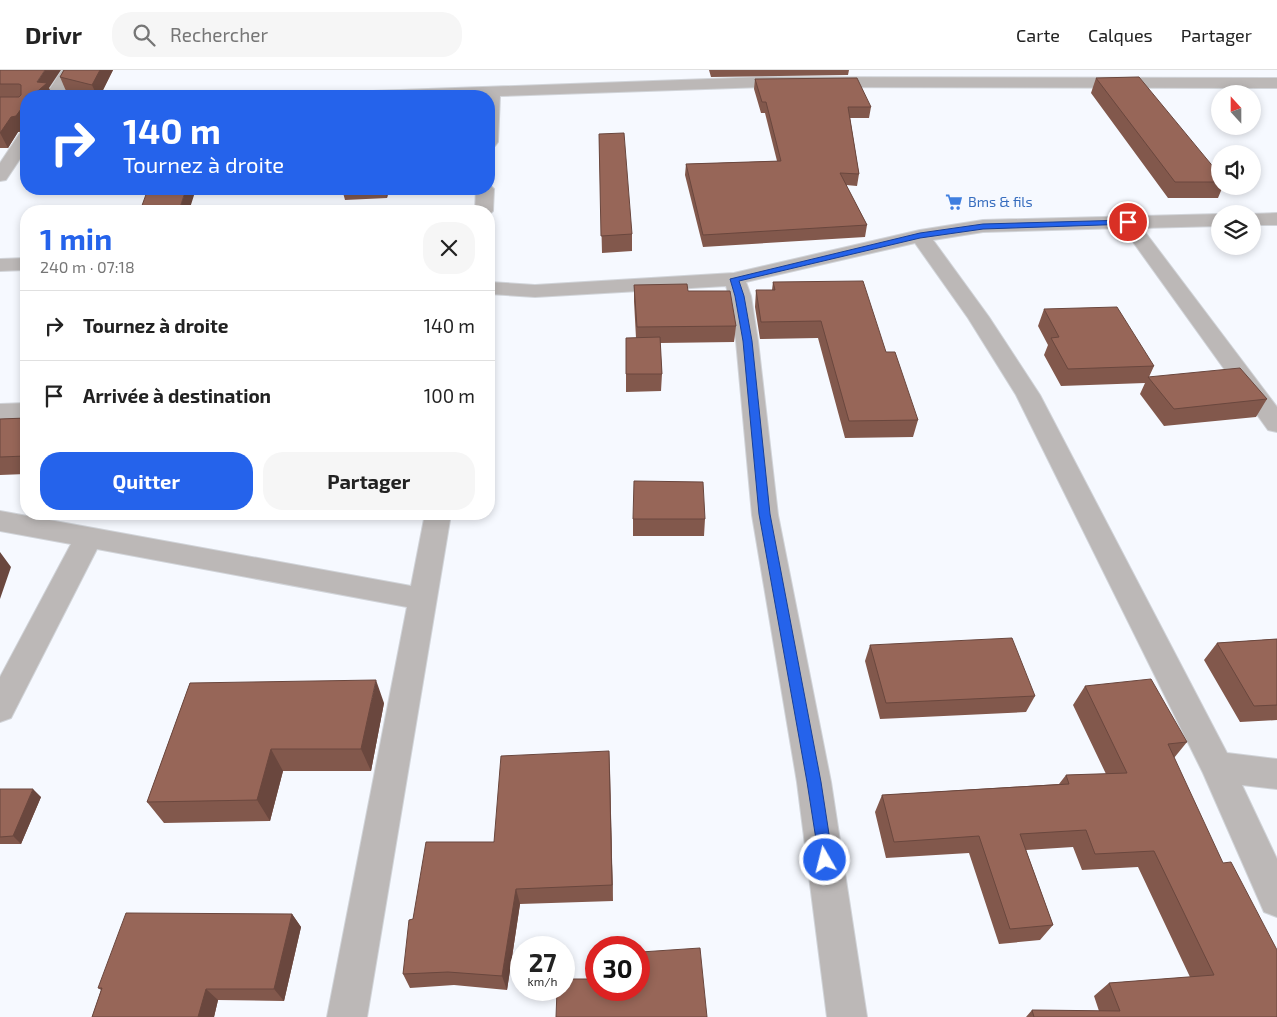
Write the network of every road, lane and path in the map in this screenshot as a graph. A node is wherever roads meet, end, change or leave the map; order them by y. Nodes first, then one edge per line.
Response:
1 (70, 70) edge
2 (1184, 70) edge
3 (762, 76) edge
4 (1200, 83) junction
5 (1277, 83) edge
6 (57, 90) edge
7 (495, 92) edge
8 (20, 146) edge
9 (0, 176) edge
10 (1261, 219) edge
11 (1277, 219) edge
12 (1211, 220) edge
13 (1128, 222) junction
14 (920, 236) junction
15 (20, 264) edge
16 (0, 265) edge
17 (734, 279) junction
18 (495, 288) edge
19 (20, 411) edge
20 (0, 412) edge
21 (1277, 424) edge
22 (437, 520) edge
23 (0, 521) edge
24 (89, 537) junction
25 (422, 599) junction
26 (0, 708) edge
27 (1217, 767) junction
28 (1277, 774) edge
29 (1277, 899) edge
30 (347, 1017) edge
31 (847, 1017) edge

1 - 6 street
2 - 4 street
3 - 4 street
3 - 7 street
4 - 5 street
8 - 9 street
10 - 11 street
12 - 13 street
13 - 14 street
13 - 21 street
14 - 17 street
14 - 27 street
15 - 16 street
17 - 18 street
17 - 31 street
19 - 20 street
22 - 25 street
23 - 24 street
24 - 25 street
24 - 26 street
25 - 30 street
27 - 28 street
27 - 29 street

